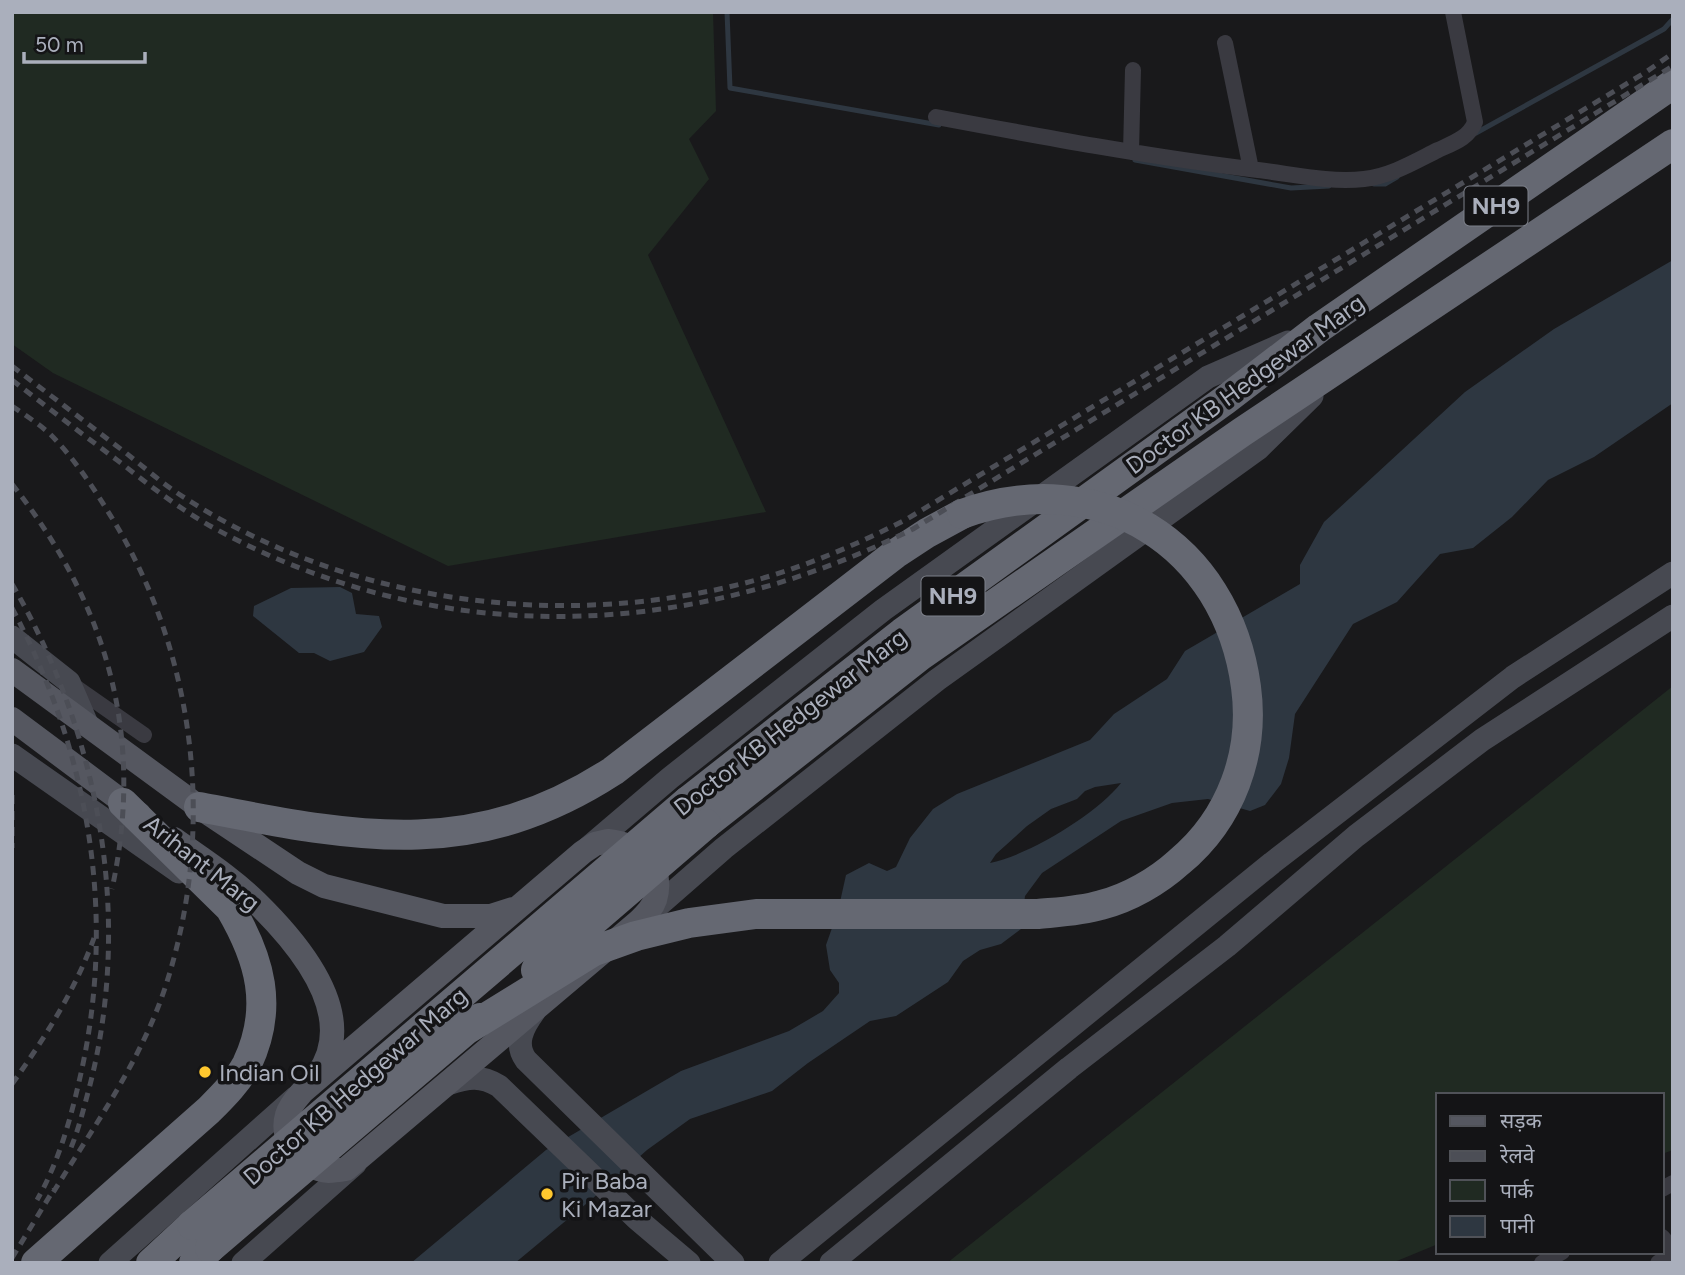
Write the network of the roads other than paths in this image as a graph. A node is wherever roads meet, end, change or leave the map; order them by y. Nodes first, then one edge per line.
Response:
1 (1452, 12) edge
2 (1225, 43) dead end
3 (1133, 70) dead end
4 (1673, 84) edge
5 (936, 117) dead end
6 (1673, 144) edge
7 (1131, 152) junction
8 (1251, 169) junction
9 (1320, 328) junction
10 (1349, 359) junction
11 (1673, 573) edge
12 (1673, 616) edge
13 (12, 637) edge
14 (12, 670) edge
15 (69, 682) junction
16 (12, 719) edge
17 (88, 726) junction
18 (144, 735) dead end
19 (12, 755) edge
20 (123, 803) junction
21 (200, 807) junction
22 (697, 813) junction
23 (583, 852) junction
24 (527, 900) junction
25 (230, 908) junction
26 (638, 922) junction
27 (492, 930) junction
28 (542, 1004) junction
29 (466, 1030) junction
30 (350, 1052) junction
31 (448, 1084) junction
32 (306, 1089) junction
33 (407, 1119) junction
34 (359, 1159) junction
35 (1673, 1252) edge
36 (1563, 1256) edge
37 (36, 1263) edge
38 (110, 1263) edge
39 (150, 1263) edge
40 (194, 1263) edge
41 (243, 1263) edge
42 (689, 1263) edge
43 (733, 1263) edge
44 (780, 1263) edge
45 (831, 1263) edge
46 (1542, 1263) edge
47 (1658, 1263) edge

1 - 8 street
2 - 8 street
3 - 7 street
4 - 9 highway, Doctor KB Hedgewar Marg / NH9
5 - 7 street
6 - 10 highway, Doctor KB Hedgewar Marg
7 - 8 street
9 - 22 highway, Doctor KB Hedgewar Marg / NH9, bridge
9 - 23 main road
10 - 22 highway, Doctor KB Hedgewar Marg / NH9
10 - 26 main road
11 - 44 main road
12 - 45 main road
13 - 15 main road
14 - 17 main road, Arihant Marg
15 - 17 main road
15 - 18 street
16 - 20 main road, Arihant Marg
17 - 21 main road, Arihant Marg
19 - 25 main road
20 - 25 highway
20 - 32 main road, Arihant Marg
21 - 24 main road, Arihant Marg
21 - 29 highway, bridge
22 - 29 highway, Doctor KB Hedgewar Marg, bridge
22 - 39 highway, Doctor KB Hedgewar Marg, bridge
23 - 24 main road
23 - 26 main road
24 - 27 main road
25 - 37 highway
26 - 28 main road
27 - 28 main road
27 - 30 main road
28 - 31 main road
28 - 43 main road
29 - 40 highway, Doctor KB Hedgewar Marg, bridge
30 - 32 main road
30 - 33 main road
31 - 33 main road
31 - 42 main road
32 - 34 main road
32 - 38 main road
33 - 34 main road
34 - 41 main road
35 - 47 street
36 - 46 street

